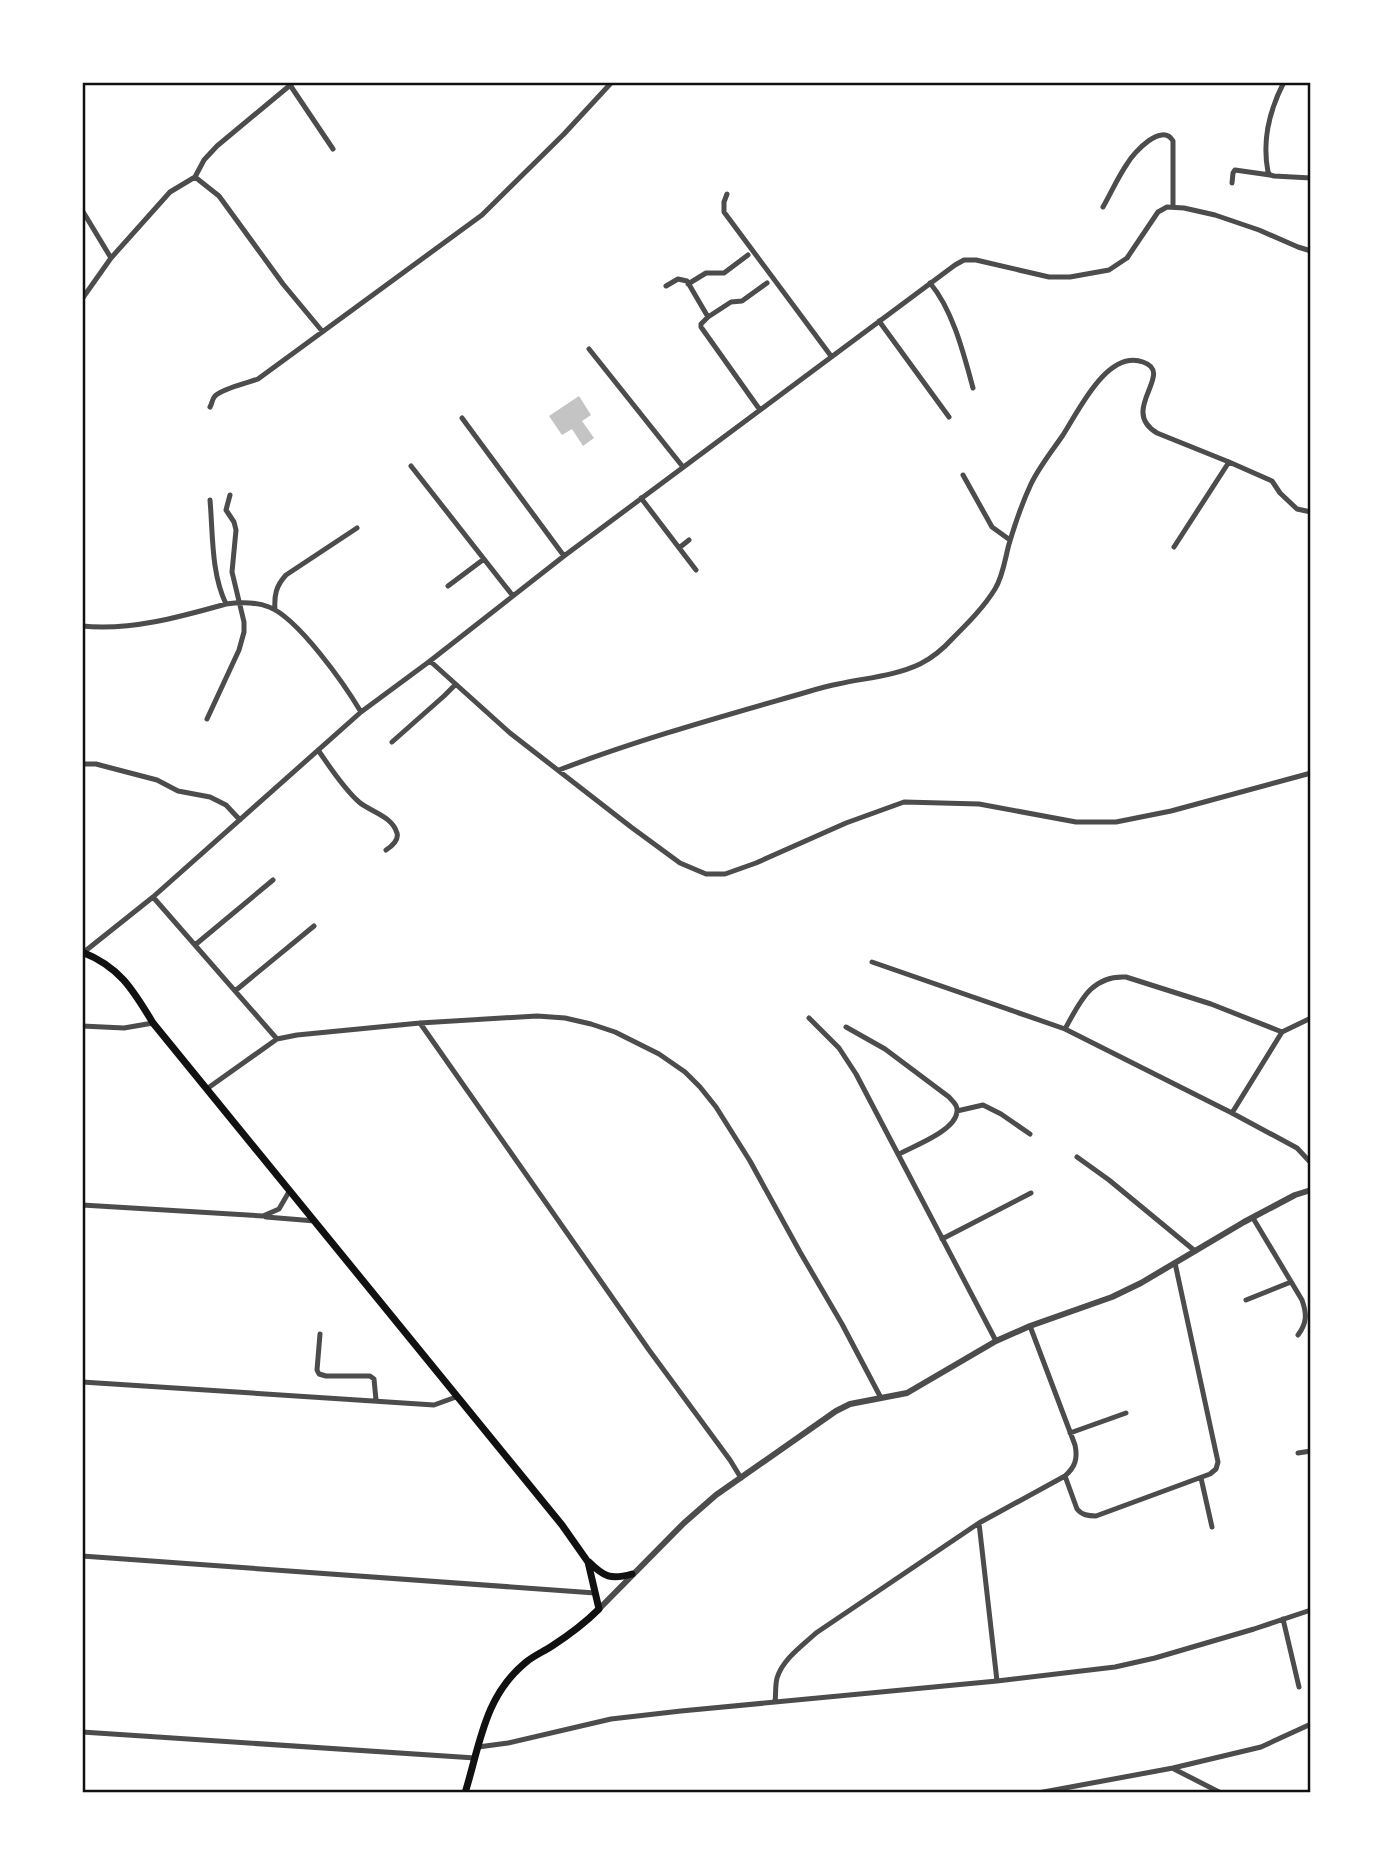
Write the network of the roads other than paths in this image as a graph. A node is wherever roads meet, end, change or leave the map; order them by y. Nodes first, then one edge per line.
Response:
1 (612, 82) edge
2 (1284, 82) edge
3 (293, 84) edge
4 (333, 149) dead end
5 (1270, 175) junction
6 (195, 177) junction
7 (1311, 178) edge
8 (1232, 183) dead end
9 (727, 194) dead end
10 (1103, 207) dead end
11 (1173, 207) junction
12 (82, 210) edge
13 (1311, 251) edge
14 (748, 255) dead end
15 (111, 258) junction
16 (930, 283) junction
17 (688, 284) junction
18 (767, 284) dead end
19 (666, 286) dead end
20 (82, 299) edge
21 (708, 317) junction
22 (879, 321) junction
23 (322, 331) junction
24 (589, 349) dead end
25 (831, 356) junction
26 (973, 388) dead end
27 (210, 407) dead end
28 (760, 410) junction
29 (948, 417) dead end
30 (462, 418) dead end
31 (1229, 462) junction
32 (680, 465) junction
33 (411, 466) dead end
34 (963, 475) dead end
35 (230, 495) dead end
36 (642, 498) junction
37 (210, 500) dead end
38 (1311, 512) edge
39 (356, 528) dead end
40 (689, 540) dead end
41 (1010, 540) junction
42 (1174, 547) dead end
43 (679, 548) junction
44 (694, 552) dead end
45 (564, 556) junction
46 (686, 557) junction
47 (484, 559) junction
48 (696, 570) dead end
49 (448, 586) dead end
50 (513, 596) junction
51 (239, 603) junction
52 (226, 604) junction
53 (275, 610) junction
54 (82, 626) edge
55 (430, 661) junction
56 (455, 685) junction
57 (361, 712) junction
58 (206, 719) dead end
59 (392, 742) dead end
60 (317, 750) junction
61 (82, 764) edge
62 (559, 770) junction
63 (1311, 773) edge
64 (240, 820) junction
65 (386, 850) dead end
66 (272, 880) dead end
67 (153, 897) junction
68 (314, 926) dead end
69 (195, 946) junction
70 (83, 952) edge
71 (872, 962) dead end
72 (235, 991) junction
73 (808, 1018) dead end
74 (1311, 1018) edge
75 (153, 1023) junction
76 (420, 1023) junction
77 (82, 1026) edge
78 (846, 1027) dead end
79 (1065, 1029) junction
80 (1282, 1032) junction
81 (277, 1039) junction
82 (208, 1088) junction
83 (957, 1111) junction
84 (1232, 1113) junction
85 (1030, 1134) dead end
86 (899, 1154) junction
87 (1077, 1157) dead end
88 (1311, 1163) edge
89 (290, 1190) junction
90 (1311, 1191) edge
91 (1031, 1193) dead end
92 (82, 1205) edge
93 (263, 1216) junction
94 (1253, 1218) junction
95 (315, 1221) junction
96 (942, 1239) junction
97 (1195, 1251) junction
98 (1175, 1263) junction
99 (1291, 1282) junction
100 (1246, 1300) dead end
101 (1030, 1326) junction
102 (320, 1334) dead end
103 (1298, 1335) dead end
104 (996, 1341) junction
105 (82, 1382) edge
106 (456, 1397) junction
107 (881, 1398) junction
108 (376, 1400) junction
109 (1126, 1413) dead end
110 (1070, 1433) junction
111 (1311, 1451) edge
112 (1298, 1453) dead end
113 (1065, 1476) junction
114 (740, 1478) junction
115 (1201, 1478) junction
116 (979, 1522) junction
117 (1212, 1527) dead end
118 (82, 1556) edge
119 (588, 1562) junction
120 (632, 1574) junction
121 (595, 1593) junction
122 (599, 1609) junction
123 (1311, 1609) edge
124 (1283, 1619) junction
125 (997, 1681) junction
126 (1299, 1687) dead end
127 (775, 1702) junction
128 (1311, 1724) edge
129 (82, 1732) edge
130 (478, 1748) junction
131 (475, 1758) junction
132 (1173, 1768) junction
133 (1069, 1791) edge
134 (464, 1793) edge
135 (1038, 1793) edge
136 (1221, 1793) edge

1 - 23 street
2 - 5 street
3 - 4 street
3 - 6 street
5 - 7 street
5 - 8 street
6 - 15 street
6 - 23 street
9 - 25 street
10 - 11 street
11 - 13 street
11 - 16 street
12 - 15 street
14 - 17 street
15 - 20 street
16 - 22 street
16 - 26 street
17 - 19 street
17 - 21 street
18 - 21 street
21 - 28 street
22 - 25 street
22 - 29 street
23 - 27 street
24 - 32 street
25 - 28 street
28 - 32 street
30 - 45 street
31 - 38 street
31 - 41 street
31 - 42 street
32 - 36 street
33 - 47 street
34 - 41 street
35 - 51 street
36 - 43 street
36 - 45 street
37 - 52 street
39 - 53 street
40 - 43 street
41 - 62 street
43 - 46 street
44 - 46 street
45 - 50 street
46 - 48 street
47 - 49 street
47 - 50 street
50 - 55 street
51 - 52 street
51 - 53 street
51 - 58 street
52 - 54 street
53 - 57 street
55 - 56 street
55 - 57 street
56 - 59 street
56 - 62 street
57 - 60 street
60 - 64 street
60 - 65 street
61 - 64 street
62 - 63 street
64 - 67 street
66 - 69 street
67 - 69 street
67 - 70 street
68 - 72 street
69 - 72 street
70 - 75 main road
71 - 79 street
72 - 81 street
73 - 86 street
74 - 80 street
75 - 77 street
75 - 82 main road
76 - 81 street
76 - 107 street
76 - 114 street
78 - 83 street
79 - 80 street
79 - 84 street
80 - 84 street
81 - 82 street
82 - 89 main road
83 - 85 street
83 - 86 street
84 - 88 street
86 - 96 street
87 - 97 street
89 - 93 street
89 - 95 main road
90 - 94 street
91 - 96 street
92 - 93 street
93 - 95 street
94 - 97 street
94 - 99 street
95 - 106 main road
96 - 104 street
97 - 98 street
98 - 101 street
98 - 115 street
99 - 100 street
99 - 103 street
101 - 104 street
101 - 110 street
102 - 108 street
104 - 107 street
105 - 108 street
106 - 108 street
106 - 119 main road
107 - 114 street
109 - 110 street
110 - 113 street
111 - 112 street
113 - 115 street
113 - 116 street
114 - 120 street
115 - 117 street
116 - 125 street
116 - 127 street
118 - 121 street
119 - 120 main road
119 - 121 main road
120 - 122 street
121 - 122 main road
122 - 130 main road
123 - 124 street
124 - 125 street
124 - 126 street
125 - 127 street
127 - 130 street
128 - 132 street
129 - 131 street
130 - 131 main road
131 - 134 main road
132 - 133 street
132 - 136 street
133 - 135 street

